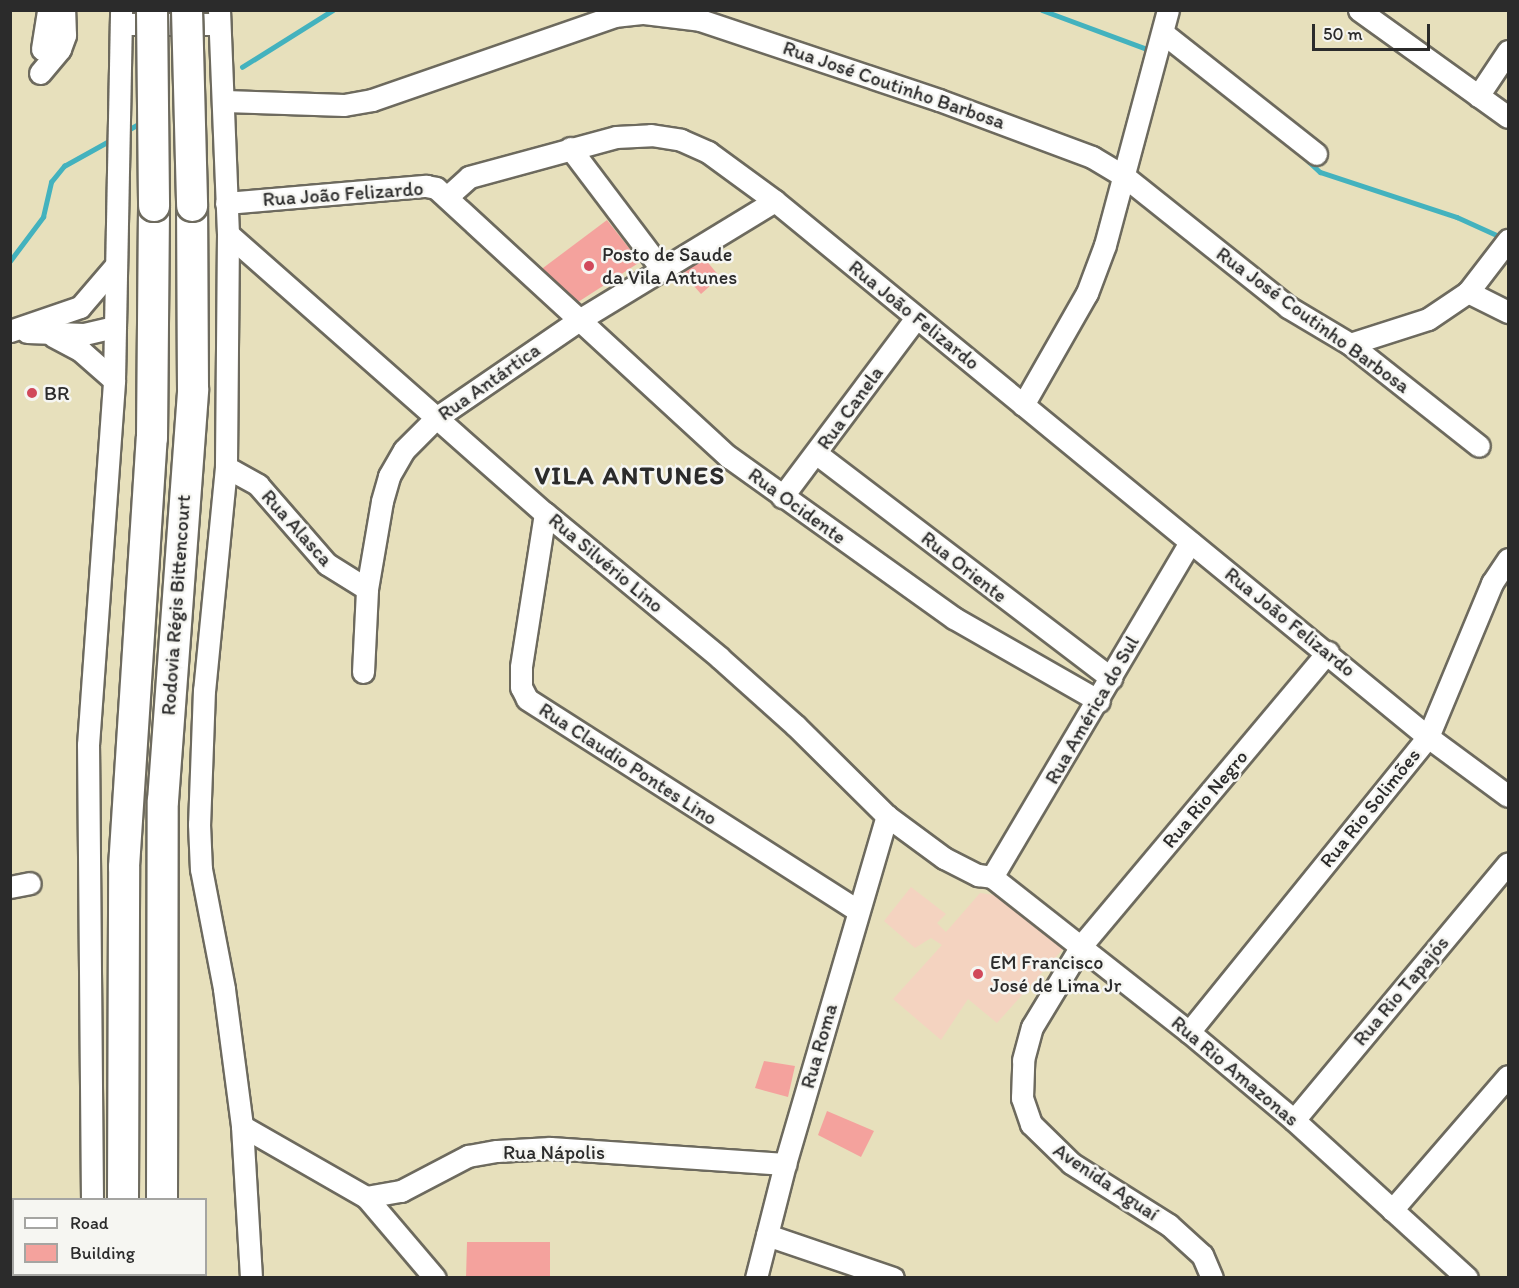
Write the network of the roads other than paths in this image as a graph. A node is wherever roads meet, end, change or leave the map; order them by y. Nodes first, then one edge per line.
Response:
1 (48, 10) edge
2 (64, 10) edge
3 (152, 10) edge
4 (187, 10) edge
5 (1168, 10) edge
6 (1359, 10) edge
7 (121, 17) edge
8 (219, 17) edge
9 (1159, 46) junction
10 (42, 49) dead end
11 (1509, 51) edge
12 (40, 73) dead end
13 (1478, 96) junction
14 (225, 100) junction
15 (1509, 117) edge
16 (570, 148) junction
17 (1316, 154) dead end
18 (1124, 176) junction
19 (447, 197) junction
20 (775, 201) junction
21 (226, 203) junction
22 (228, 234) junction
23 (1505, 244) edge
24 (116, 265) junction
25 (660, 267) junction
26 (1468, 292) junction
27 (1509, 312) edge
28 (916, 318) junction
29 (579, 320) junction
30 (115, 327) junction
31 (10, 331) edge
32 (47, 333) junction
33 (1350, 344) junction
34 (114, 380) junction
35 (1023, 405) junction
36 (436, 418) junction
37 (1479, 446) dead end
38 (817, 454) junction
39 (226, 467) junction
40 (782, 497) junction
41 (545, 513) junction
42 (1190, 542) junction
43 (1509, 559) edge
44 (367, 588) junction
45 (1328, 652) junction
46 (363, 672) dead end
47 (1111, 678) junction
48 (1099, 701) junction
49 (1428, 737) junction
50 (1509, 796) edge
51 (887, 816) junction
52 (1509, 863) edge
53 (992, 877) junction
54 (858, 910) junction
55 (1081, 946) junction
56 (1189, 1032) junction
57 (1509, 1076) edge
58 (1294, 1120) junction
59 (242, 1126) junction
60 (785, 1164) junction
61 (366, 1197) junction
62 (92, 1198) edge
63 (123, 1198) edge
64 (162, 1198) edge
65 (1392, 1210) junction
66 (767, 1235) junction
67 (251, 1278) edge
68 (435, 1278) edge
69 (756, 1278) edge
70 (893, 1278) edge
71 (1212, 1278) edge
72 (1467, 1278) edge

1 - 10 street
2 - 12 street
3 - 63 highway, Rodovia Régis Bittencourt, bridge
4 - 64 highway, Rodovia Régis Bittencourt, bridge
5 - 9 street
6 - 13 street
7 - 8 street
7 - 24 street
8 - 14 street
9 - 17 street
9 - 18 street
11 - 13 street
13 - 15 street
14 - 18 street, Rua José Coutinho Barbosa
14 - 21 street
16 - 19 street, Rua João Felizardo
16 - 20 street, Rua João Felizardo
16 - 25 street
18 - 33 street, Rua José Coutinho Barbosa
18 - 35 street
19 - 21 street, Rua João Felizardo
19 - 29 street, Rua Ocidente
20 - 25 street, Rua Antártica
20 - 28 street, Rua João Felizardo
21 - 22 street
22 - 36 street, Rua Silvério Lino
22 - 39 street
23 - 26 street
24 - 30 street
24 - 31 street
25 - 29 street, Rua Antártica
26 - 27 street
26 - 33 street
28 - 35 street, Rua João Felizardo
28 - 38 street, Rua Canela
29 - 36 street, Rua Antártica
29 - 40 street, Rua Ocidente
30 - 32 street
30 - 34 street
31 - 32 street
32 - 34 street
33 - 37 street, Rua José Coutinho Barbosa
34 - 62 street
35 - 42 street, Rua João Felizardo
36 - 41 street, Rua Silvério Lino
36 - 44 street, Rua Antártica
38 - 40 street, Rua Canela
38 - 47 street, Rua Oriente
39 - 44 street, Rua Alasca
39 - 59 street
40 - 48 street, Rua Ocidente
41 - 51 street, Rua Silvério Lino
41 - 54 street, Rua Claudio Pontes Lino
42 - 45 street, Rua João Felizardo
42 - 47 street, Rua América do Sul
43 - 49 street, Rua Rio Solimões
44 - 46 street, Rua Antártica
45 - 49 street, Rua João Felizardo
45 - 55 street, Rua Rio Negro
47 - 48 street, Rua América do Sul
48 - 53 street, Rua América do Sul
49 - 50 street, Rua João Felizardo
49 - 56 street, Rua Rio Solimões
51 - 53 street, Rua Silvério Lino
51 - 54 street, Rua Roma
52 - 58 street, Rua Rio Tapajós
53 - 55 street, Rua Rio Amazonas
54 - 60 street, Rua Roma
55 - 56 street, Rua Rio Amazonas
55 - 71 street, Avenida Aguaí
56 - 58 street, Rua Rio Amazonas
57 - 65 street
58 - 65 street, Rua Rio Amazonas
59 - 61 street
59 - 67 street
60 - 61 street, Rua Nápolis
60 - 66 street, Rua Roma
61 - 68 street
65 - 72 street, Rua Rio Amazonas
66 - 69 street, Rua Roma
66 - 70 street

